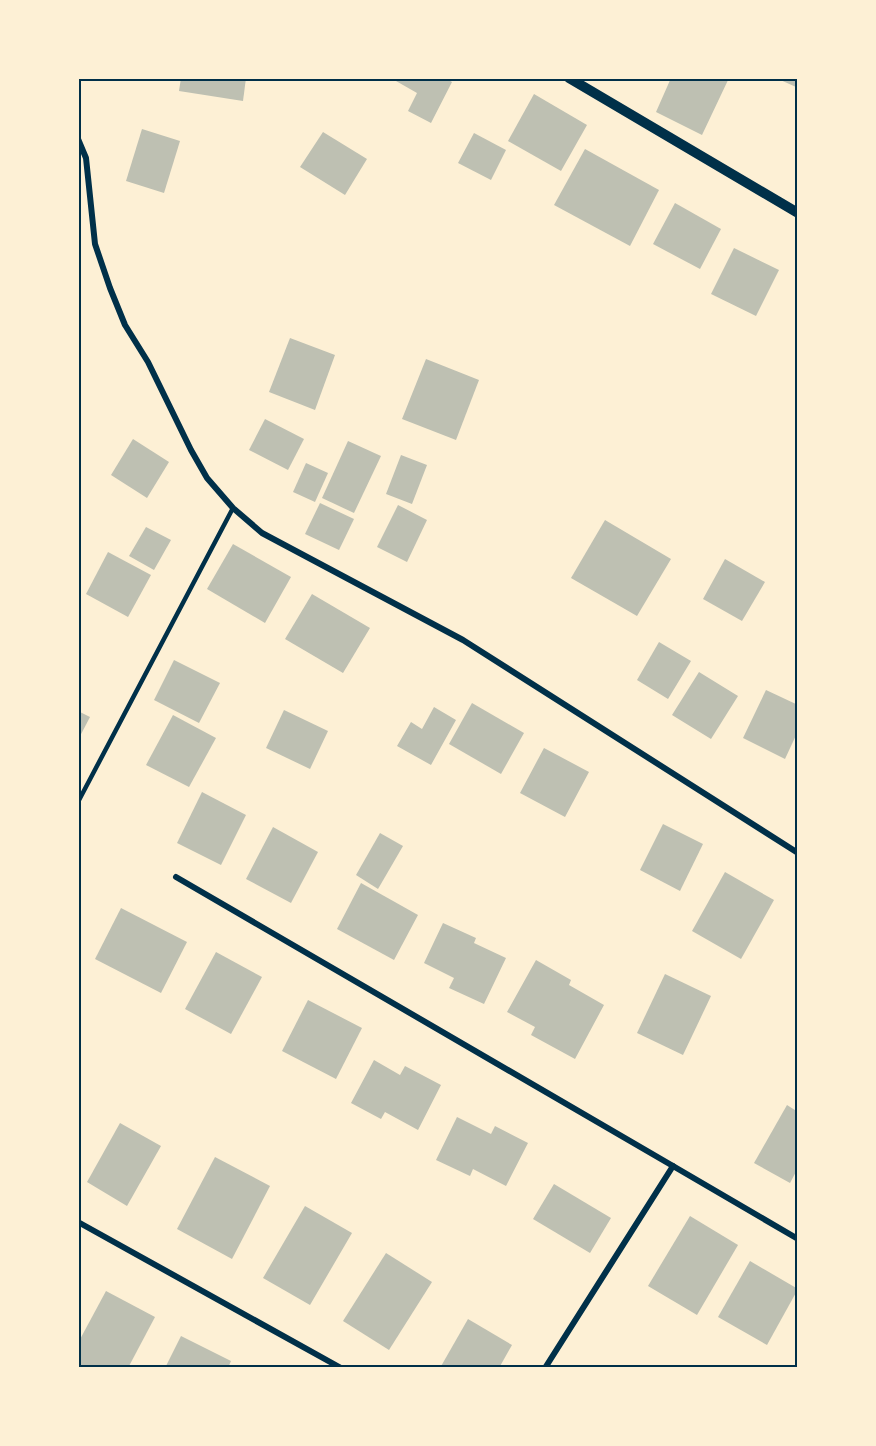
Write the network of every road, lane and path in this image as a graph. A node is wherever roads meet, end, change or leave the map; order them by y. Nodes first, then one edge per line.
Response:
1 (569, 78) edge
2 (78, 139) edge
3 (798, 213) edge
4 (233, 508) junction
5 (78, 802) edge
6 (798, 853) edge
7 (176, 878) dead end
8 (673, 1166) junction
9 (78, 1222) edge
10 (798, 1239) edge
11 (341, 1368) edge
12 (545, 1368) edge

1 - 3 street
2 - 4 street
4 - 5 lane
4 - 6 street
7 - 8 street
8 - 10 street
8 - 12 street
9 - 11 street

